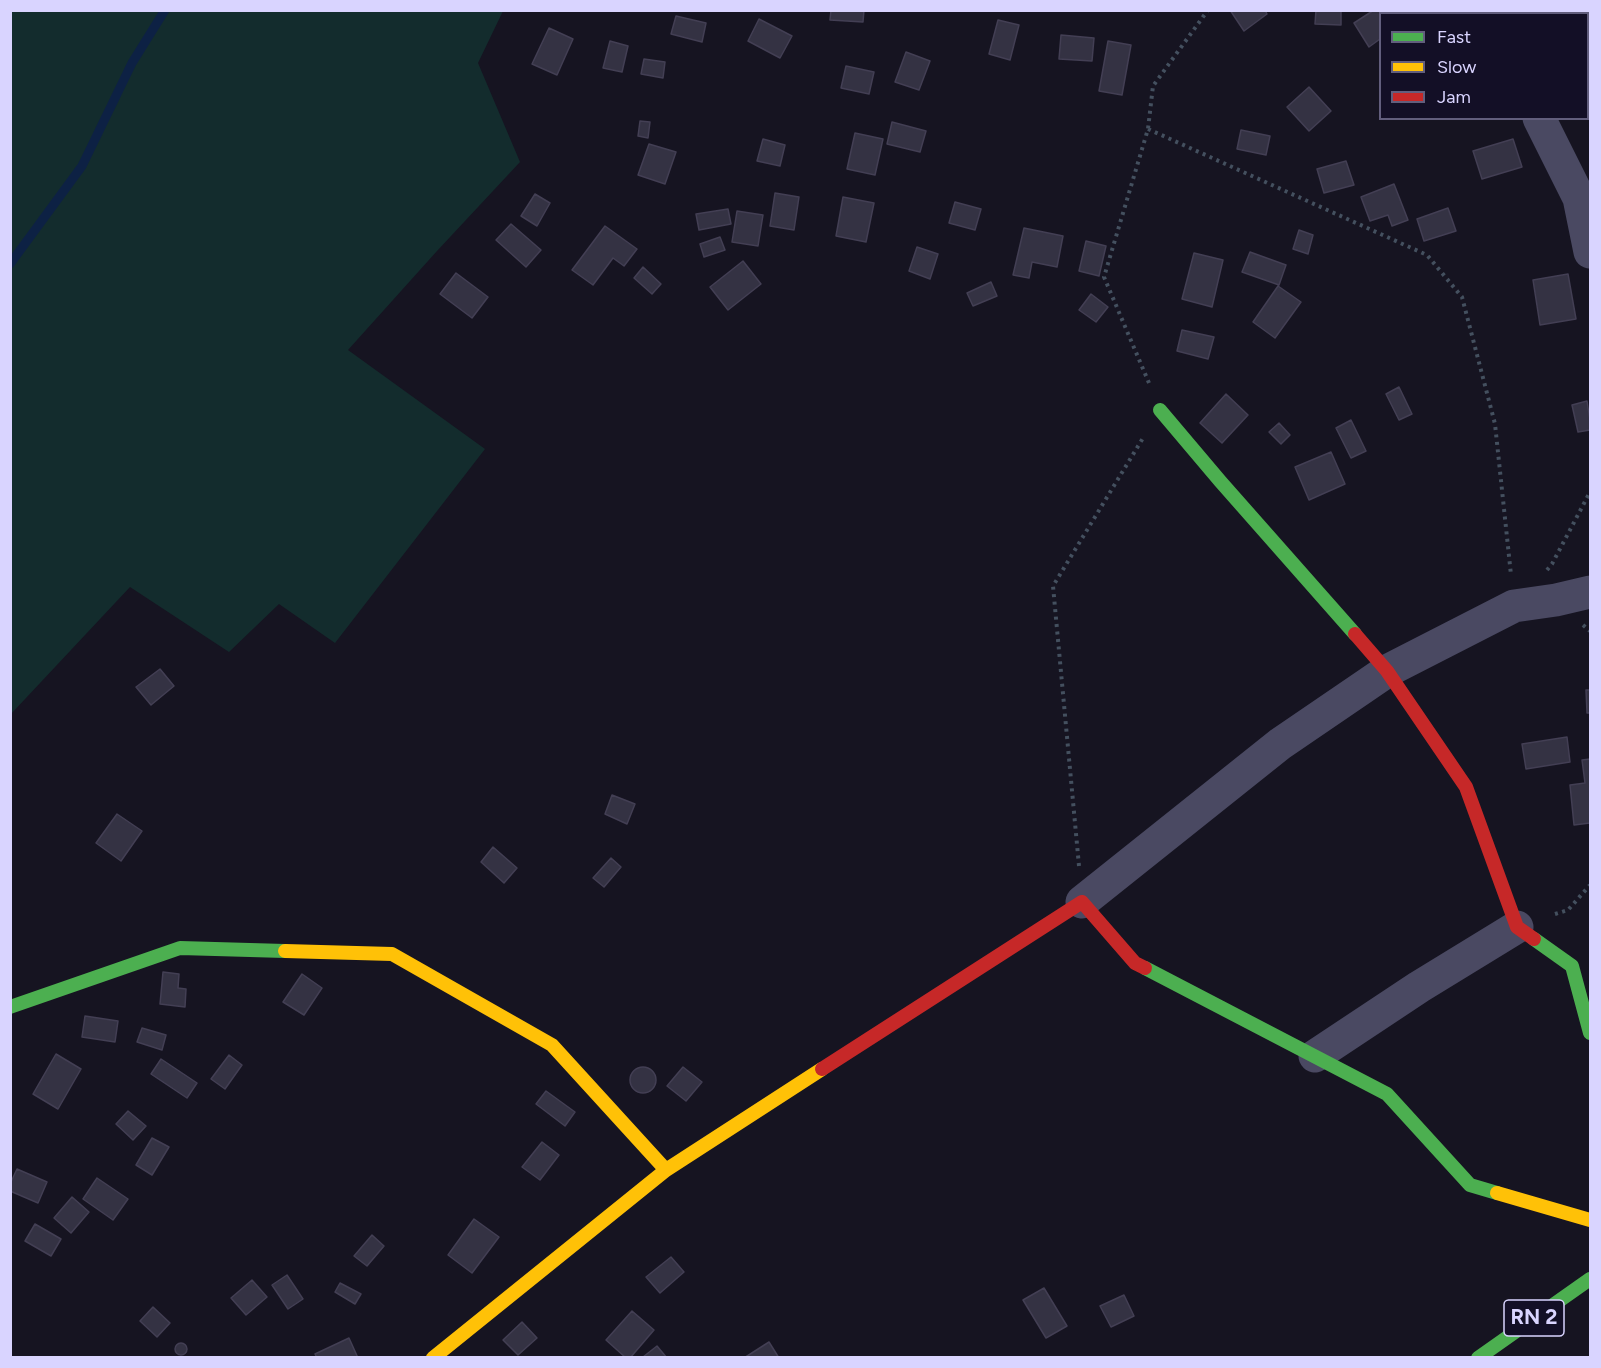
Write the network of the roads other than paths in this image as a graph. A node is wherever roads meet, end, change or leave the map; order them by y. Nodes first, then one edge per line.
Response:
1 (1540, 120) edge
2 (1590, 252) edge
3 (1160, 410) road end
4 (1590, 592) edge
5 (1387, 671) junction
6 (1082, 902) junction
7 (1517, 927) junction
8 (10, 1007) edge
9 (1590, 1033) edge
10 (1315, 1056) junction
11 (666, 1170) junction
12 (1590, 1220) edge
13 (1590, 1279) edge
14 (433, 1358) edge
15 (1478, 1358) edge

1 - 2 street
3 - 5 street
4 - 5 street
5 - 6 street
5 - 7 street
6 - 10 street
6 - 11 street
7 - 9 street
7 - 10 street
8 - 11 street
10 - 12 street
11 - 14 street
13 - 15 street, RN 2

